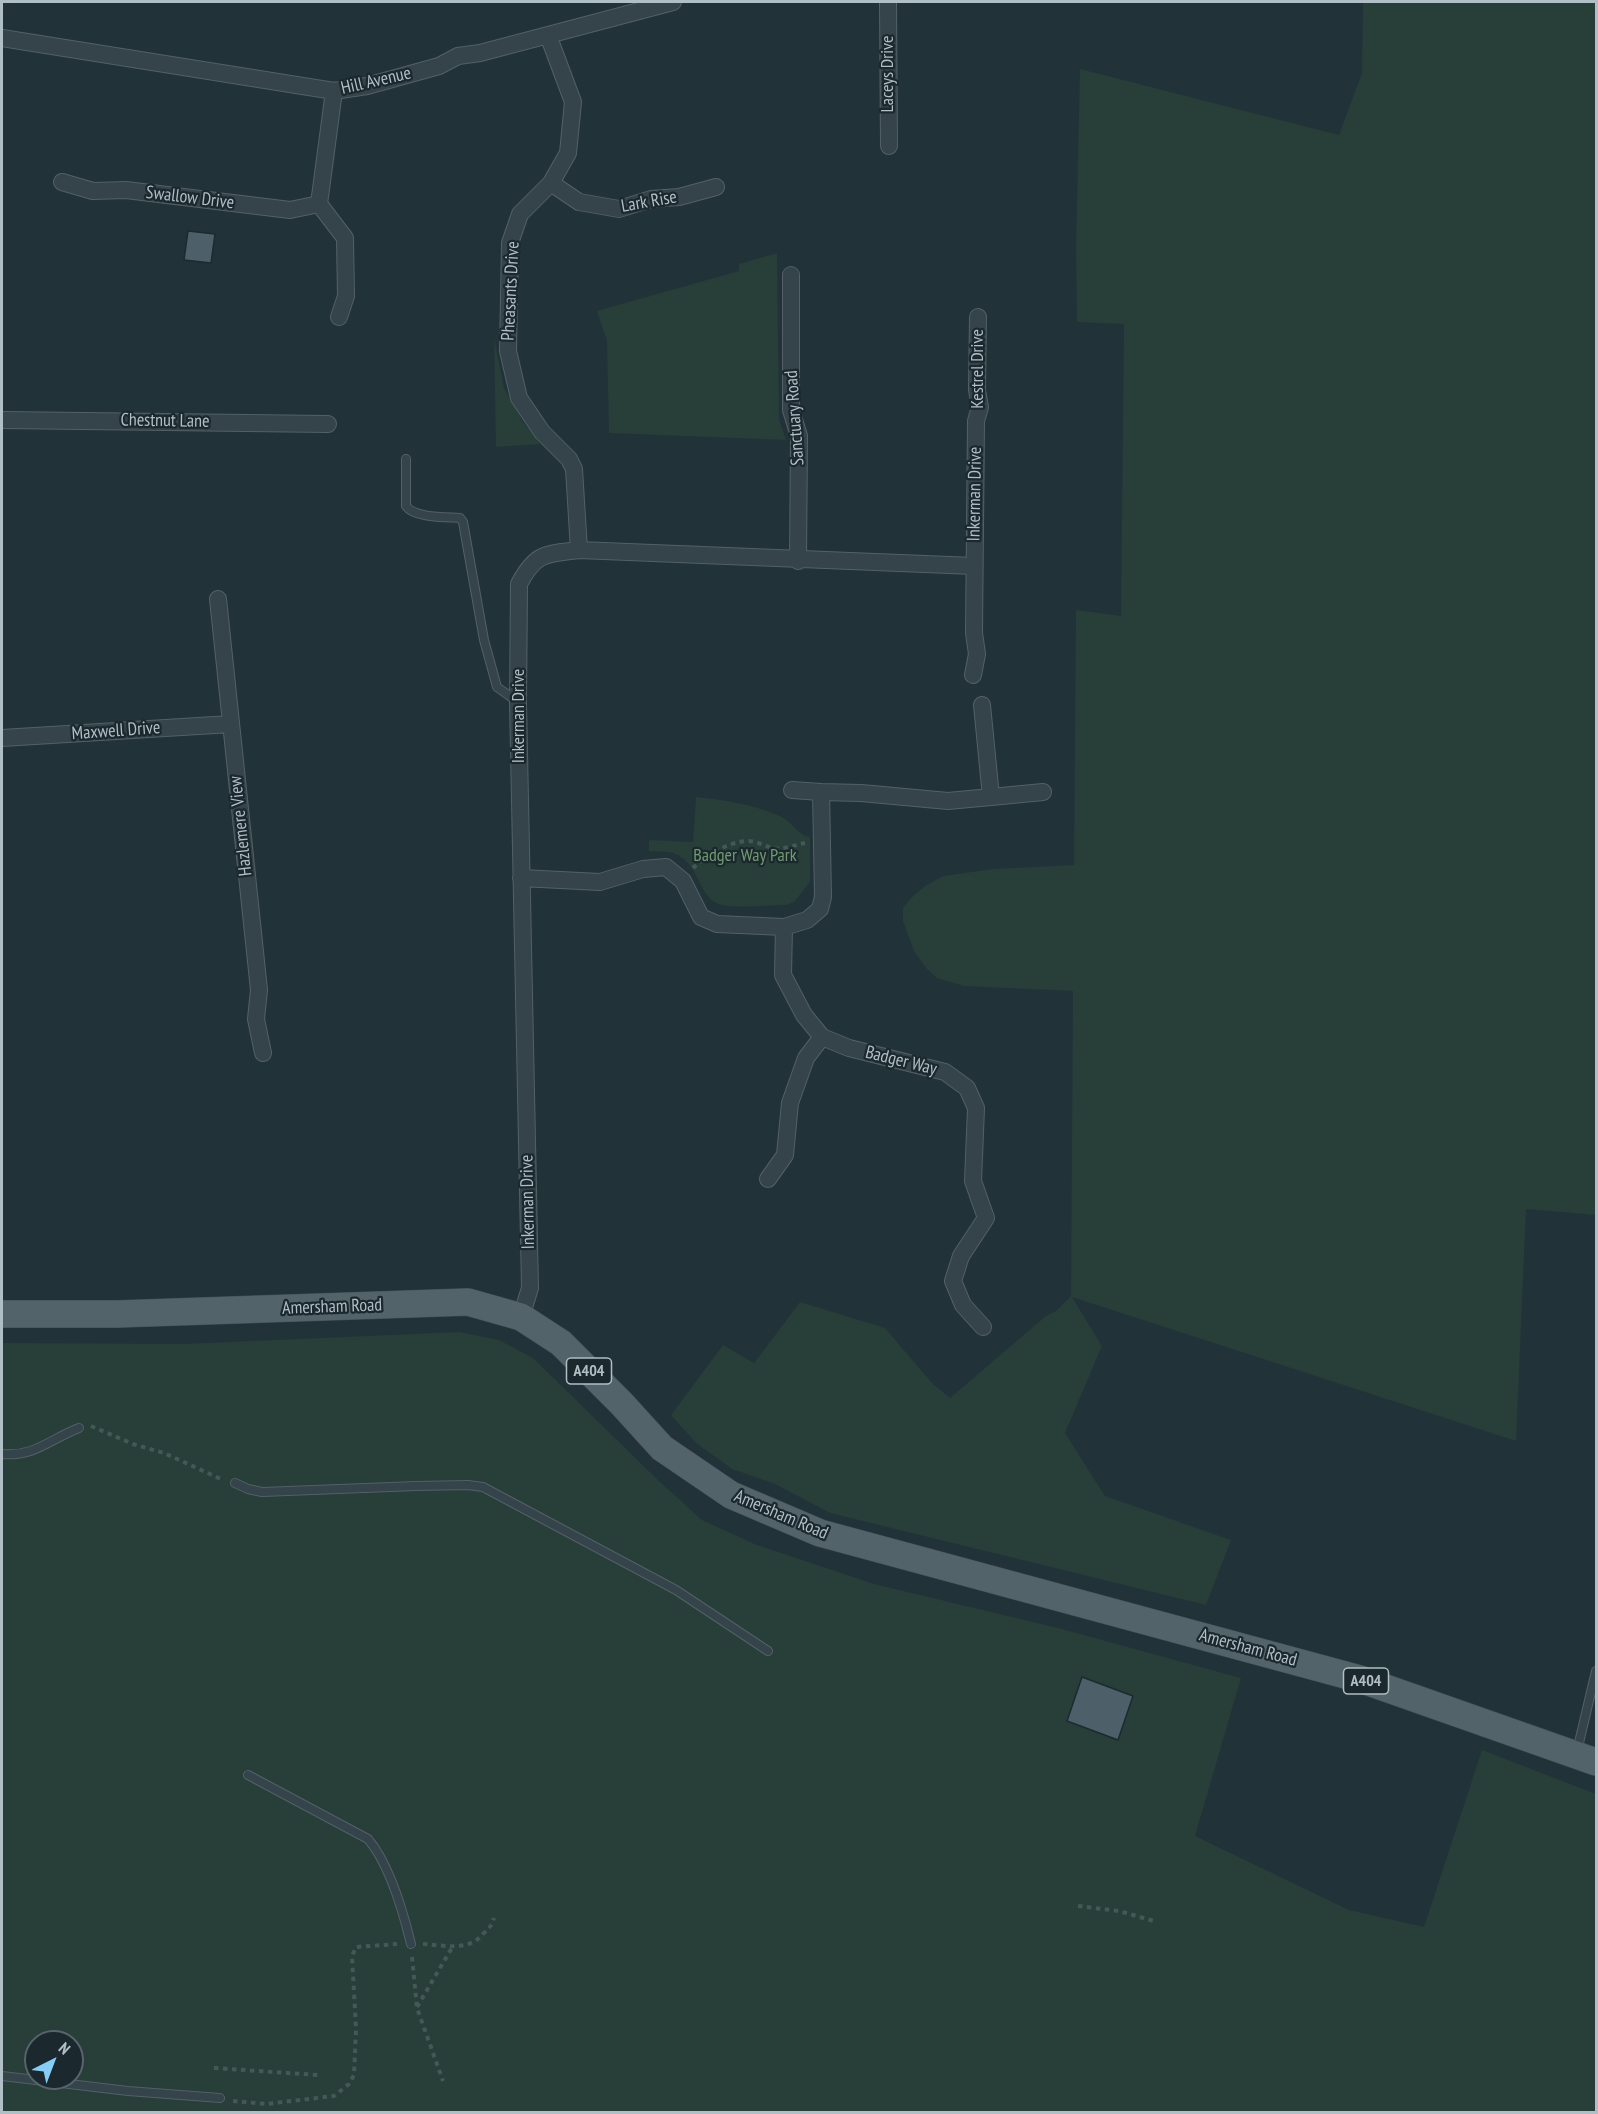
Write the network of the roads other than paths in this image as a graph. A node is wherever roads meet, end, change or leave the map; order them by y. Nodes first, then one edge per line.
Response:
1 (672, 2) edge
2 (888, 2) edge
3 (548, 35) junction
4 (2, 38) edge
5 (334, 91) junction
6 (889, 146) dead end
7 (62, 182) dead end
8 (551, 183) junction
9 (716, 187) dead end
10 (319, 204) junction
11 (791, 275) dead end
12 (339, 317) dead end
13 (978, 317) dead end
14 (2, 420) edge
15 (976, 421) joint
16 (328, 424) dead end
17 (406, 459) dead end
18 (579, 550) junction
19 (798, 561) junction
20 (974, 566) junction
21 (218, 599) dead end
22 (973, 675) dead end
23 (518, 703) junction
24 (982, 705) dead end
25 (231, 724) junction
26 (2, 738) edge
27 (792, 790) dead end
28 (821, 792) junction
29 (1042, 792) dead end
30 (991, 797) junction
31 (521, 878) junction
32 (784, 927) junction
33 (822, 1036) junction
34 (263, 1053) dead end
35 (768, 1179) dead end
36 (2, 1314) edge
37 (521, 1317) junction
38 (983, 1327) dead end
39 (79, 1428) road end
40 (2, 1454) edge
41 (235, 1483) road end
42 (768, 1651) dead end
43 (1596, 1671) edge
44 (1586, 1758) edge
45 (248, 1776) dead end
46 (411, 1944) road end
47 (2, 2076) edge
48 (220, 2098) road end

1 - 3 street, Hill Avenue
2 - 6 street, Laceys Drive
3 - 5 street, Hill Avenue
3 - 8 street, Pheasants Drive
4 - 5 street, Hill Avenue
5 - 10 street
7 - 10 street, Swallow Drive
8 - 9 street, Lark Rise
8 - 18 street, Pheasants Drive
10 - 12 street
11 - 19 street, Sanctuary Road
13 - 15 street, Kestrel Drive
14 - 16 street, Chestnut Lane
15 - 20 street, Inkerman Drive
17 - 23 lane
18 - 19 street, Inkerman Drive
18 - 23 street, Inkerman Drive
19 - 20 street, Inkerman Drive
20 - 22 street, Inkerman Drive
21 - 25 street, Hazlemere View
23 - 31 street, Inkerman Drive
24 - 30 street
25 - 26 street, Maxwell Drive
25 - 34 street, Hazlemere View
27 - 28 street
28 - 30 street
28 - 32 street
29 - 30 street
31 - 32 street
31 - 37 street, Inkerman Drive
32 - 33 street, Badger Way
33 - 35 street
33 - 38 street, Badger Way
36 - 37 main road, Amersham Road / A404
37 - 44 main road, Amersham Road / A404
39 - 40 lane
41 - 42 lane
43 - 44 lane
45 - 46 lane
47 - 48 lane

